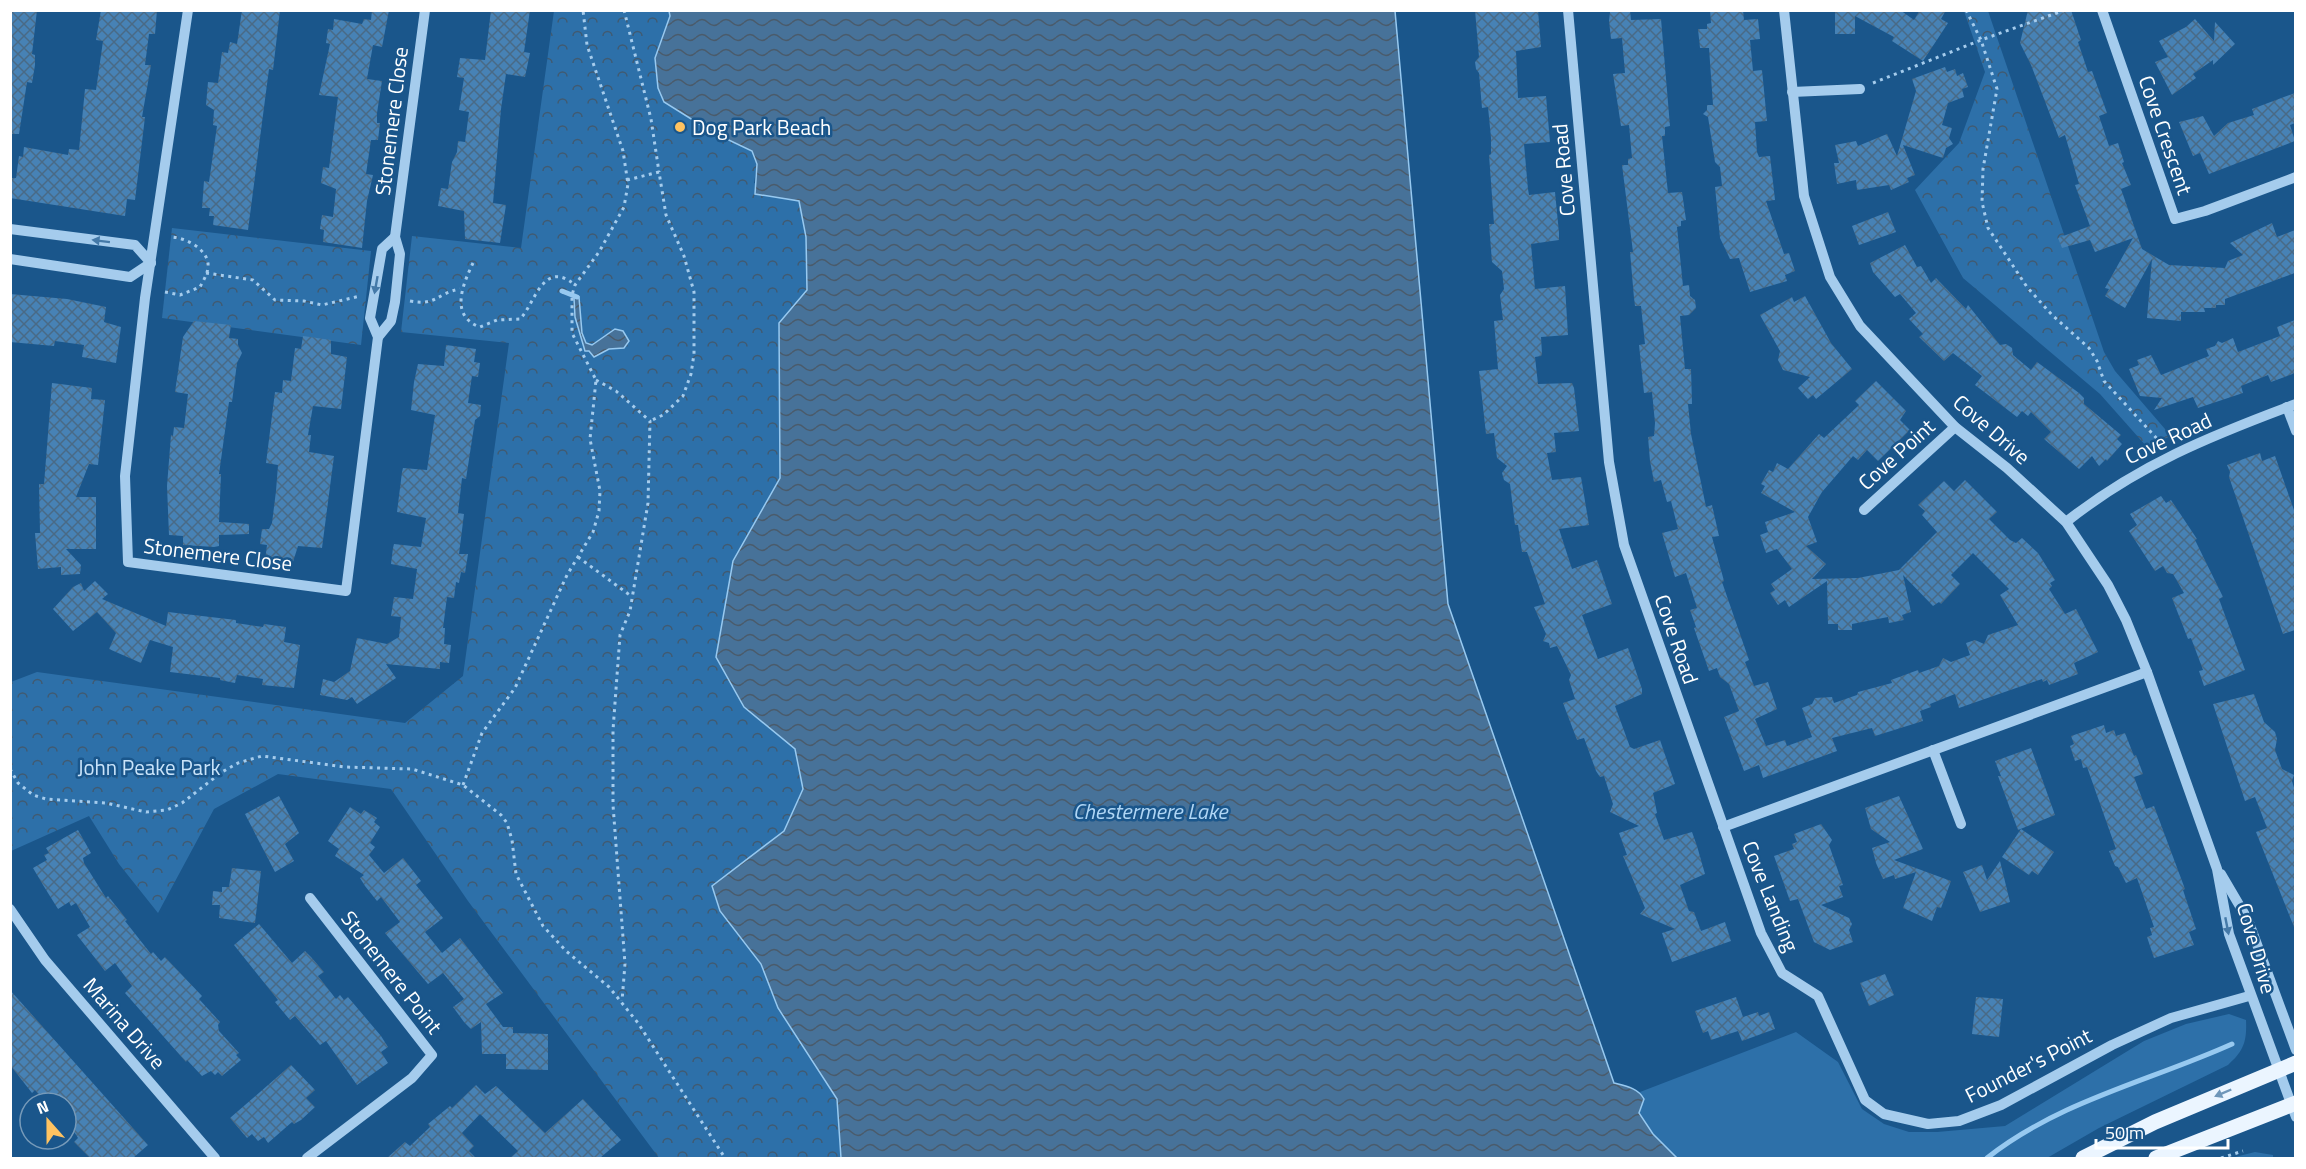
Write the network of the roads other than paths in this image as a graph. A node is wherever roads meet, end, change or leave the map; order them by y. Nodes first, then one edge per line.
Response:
1 (188, 10) edge
2 (425, 10) edge
3 (1568, 10) edge
4 (1784, 10) edge
5 (2102, 10) edge
6 (1860, 89) road end
7 (1792, 92) junction
8 (2295, 177) edge
9 (10, 229) edge
10 (395, 237) junction
11 (10, 259) edge
12 (151, 263) junction
13 (378, 337) junction
14 (2291, 406) edge
15 (1955, 427) junction
16 (2295, 431) edge
17 (1864, 510) dead end
18 (2066, 522) junction
19 (2146, 672) junction
20 (1933, 750) junction
21 (1961, 824) dead end
22 (1723, 827) junction
23 (2217, 869) junction
24 (309, 898) dead end
25 (10, 909) edge
26 (1818, 996) joint
27 (2249, 996) junction
28 (2295, 1050) edge
29 (2295, 1063) edge
30 (2277, 1070) junction
31 (2294, 1108) edge
32 (215, 1158) edge
33 (307, 1158) edge
34 (2083, 1158) edge
35 (2156, 1158) edge

1 - 12 street, Stonemere Close
2 - 10 street, Stonemere Close
3 - 22 street, Cove Road
4 - 7 street, Cove Drive
5 - 8 street, Cove Crescent
6 - 7 street
7 - 15 street, Cove Drive
12 -> 9 street
10 - 13 street, Stonemere Close
10 -> 13 street, Stonemere Close
11 - 12 street
12 - 13 street, Stonemere Close
14 - 16 street
14 - 18 street, Cove Road
15 - 17 street, Cove Point
15 - 18 street, Cove Drive
18 - 19 street, Cove Drive
19 - 20 street
19 - 23 street, Cove Drive
20 - 21 street
20 - 22 street
22 - 26 street, Cove Landing
23 -> 27 street, Cove Drive
23 - 28 street, Cove Drive
24 - 33 street, Stonemere Point
25 - 32 street, Marina Drive
26 - 27 street, Founder's Point
27 - 30 street, Cove Drive
29 - 30 main road
30 - 31 street, Cove Drive
30 -> 34 main road
31 - 35 main road

